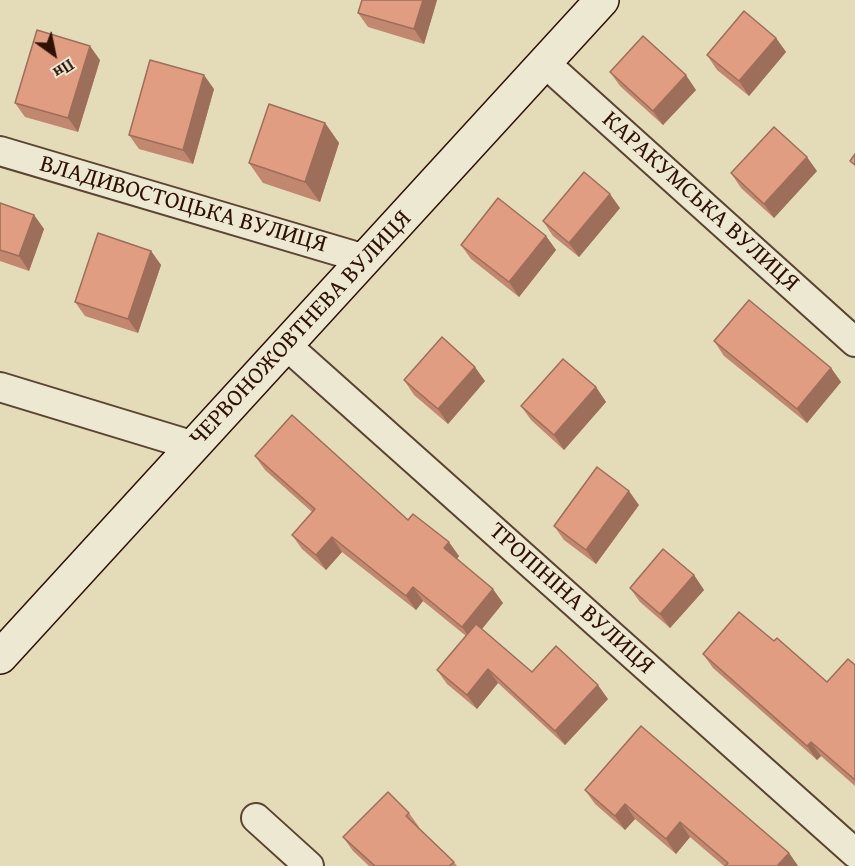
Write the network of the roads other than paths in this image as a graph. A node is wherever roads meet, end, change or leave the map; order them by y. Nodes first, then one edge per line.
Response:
1 (602, 0) edge
2 (545, 63) junction
3 (0, 151) edge
4 (365, 259) junction
5 (855, 342) edge
6 (286, 345) junction
7 (0, 387) edge
8 (194, 446) junction
9 (0, 657) edge
10 (256, 818) dead end
11 (855, 853) edge
12 (309, 866) edge

1 - 2 main road, ЧЕРВОНОЖОВТНЕВА ВУЛИЦЯ
2 - 4 main road, ЧЕРВОНОЖОВТНЕВА ВУЛИЦЯ
2 - 5 street, КАРАКУМСЬКА ВУЛИЦЯ
3 - 4 street, ВЛАДИВОСТОЦЬКА ВУЛИЦЯ
4 - 6 main road, ЧЕРВОНОЖОВТНЕВА ВУЛИЦЯ
6 - 8 main road, ЧЕРВОНОЖОВТНЕВА ВУЛИЦЯ
6 - 11 street, ТРОПІНІНА ВУЛИЦЯ
7 - 8 street
8 - 9 main road, ЧЕРВОНОЖОВТНЕВА ВУЛИЦЯ
10 - 12 street

